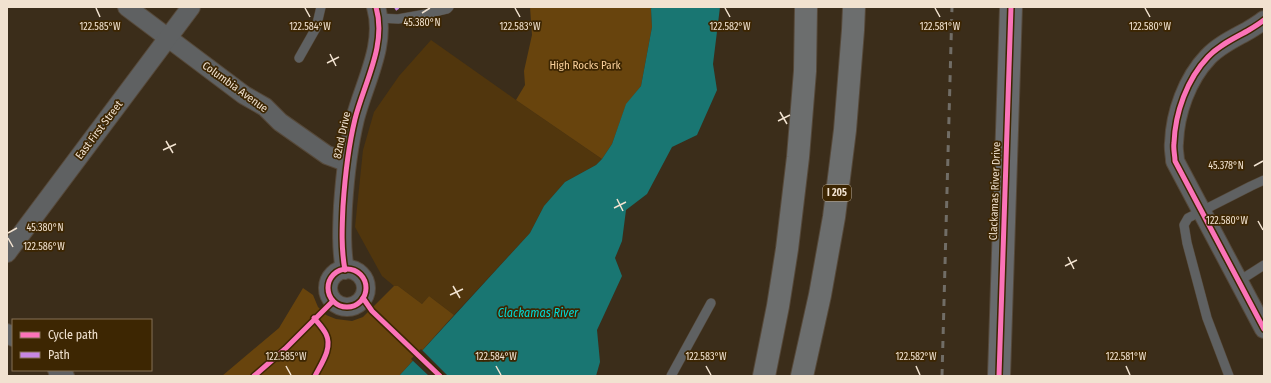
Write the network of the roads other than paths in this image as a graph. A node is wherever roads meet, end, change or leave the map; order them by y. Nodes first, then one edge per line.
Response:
1 (127, 7) edge
2 (191, 7) edge
3 (321, 7) edge
4 (449, 7) edge
5 (806, 7) edge
6 (854, 7) edge
7 (1010, 7) edge
8 (377, 13) edge
9 (1264, 20) edge
10 (168, 38) junction
11 (299, 58) dead end
12 (346, 162) junction
13 (1264, 180) edge
14 (1201, 210) junction
15 (7, 253) edge
16 (1264, 265) edge
17 (345, 270) dead end
18 (1239, 281) junction
19 (711, 303) dead end
20 (1264, 328) edge
21 (671, 376) edge
22 (764, 376) edge
23 (802, 376) edge
24 (999, 376) edge
25 (1229, 376) edge

1 - 10 street, Columbia Avenue
2 - 10 street, East First Street
3 - 11 lane
4 - 8 lane
5 - 22 highway
6 - 23 highway, I 205
7 - 24 main road, Clackamas River Drive
8 - 12 street, 82nd Drive
9 - 14 street
10 - 12 street, Columbia Avenue
10 - 15 street, East First Street
12 - 17 street, 82nd Drive
13 - 14 lane
14 - 18 street
14 - 25 lane
16 - 18 lane
18 - 20 street
19 - 21 lane

